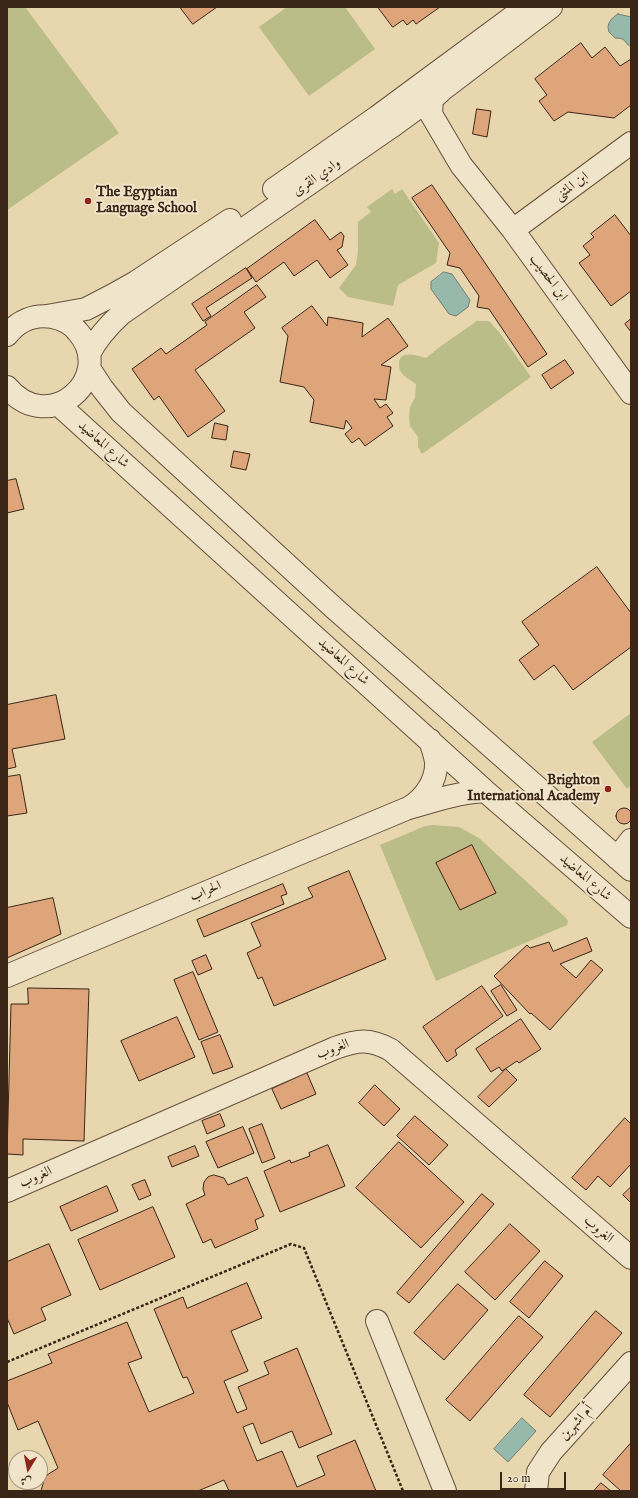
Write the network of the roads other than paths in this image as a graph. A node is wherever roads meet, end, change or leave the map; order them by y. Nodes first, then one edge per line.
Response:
1 (526, 7) edge
2 (551, 7) edge
3 (448, 86) junction
4 (391, 126) junction
5 (631, 144) edge
6 (461, 165) junction
7 (513, 230) junction
8 (7, 313) edge
9 (37, 317) junction
10 (7, 335) edge
11 (89, 361) junction
12 (7, 387) edge
13 (631, 393) edge
14 (58, 404) junction
15 (430, 740) junction
16 (485, 791) junction
17 (406, 809) junction
18 (631, 840) edge
19 (624, 864) edge
20 (631, 918) edge
21 (7, 976) edge
22 (7, 1190) edge
23 (631, 1258) edge
24 (377, 1321) dead end
25 (631, 1363) edge
26 (445, 1491) edge
27 (536, 1491) edge

1 - 9 street, وادي القرى
2 - 3 street, وادي القرى
3 - 4 street, وادي القرى
3 - 6 street, ابن الحصيب
4 - 6 street, ابن الحصيب
4 - 11 street, وادي القرى
5 - 7 street, ابن المثنى
6 - 7 street, ابن الحصيب
7 - 13 street, ابن الحصيب
8 - 9 street
9 - 10 street
9 - 11 street
11 - 14 street, وادي القرى
11 - 19 street
12 - 14 street
14 - 15 street, شارع المعاضيد
15 - 16 street, شارع المعاضيد
15 - 17 street, الحراب
16 - 17 street, الحراب
16 - 20 street, شارع المعاضيد
17 - 21 street, الحراب
18 - 19 street
22 - 23 street, الغروب
24 - 26 street
25 - 27 street, أم اشهرين

